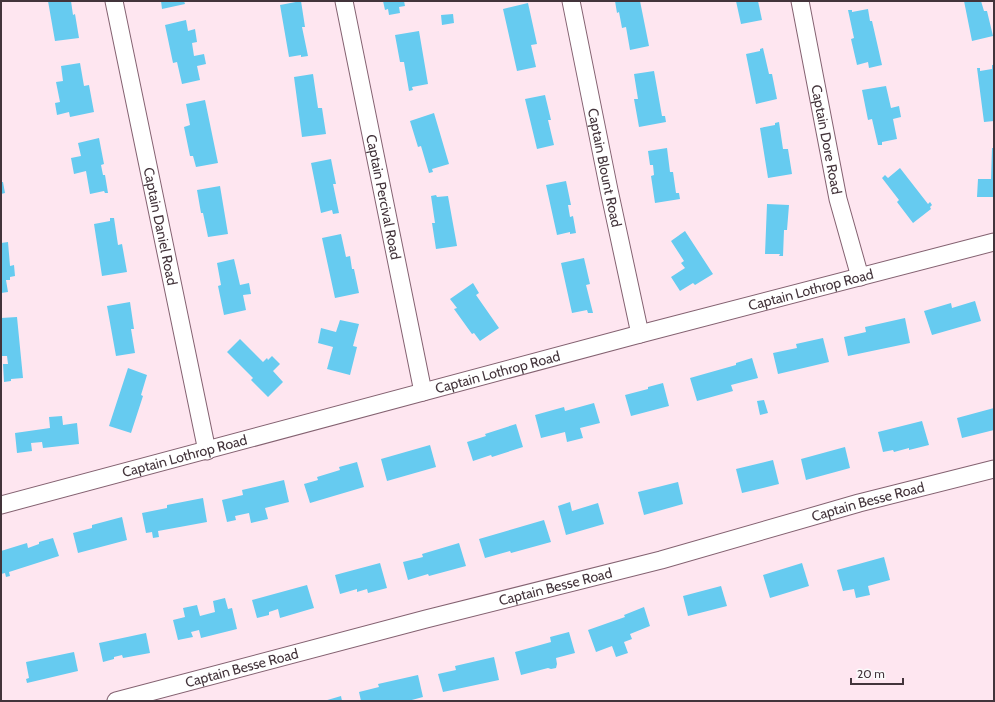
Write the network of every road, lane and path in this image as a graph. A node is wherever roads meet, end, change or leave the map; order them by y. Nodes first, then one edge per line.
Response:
1 (114, 1) edge
2 (344, 1) edge
3 (571, 1) edge
4 (800, 1) edge
5 (994, 242) edge
6 (860, 277) junction
7 (640, 334) junction
8 (423, 392) junction
9 (207, 451) junction
10 (994, 469) edge
11 (1, 505) edge
12 (116, 701) edge

1 - 9 street, Captain Daniel Road
2 - 8 street, Captain Percival Road
3 - 7 street, Captain Blount Road
4 - 6 street, Captain Dore Road
5 - 6 street, Captain Lothrop Road
6 - 7 street, Captain Lothrop Road
7 - 8 street, Captain Lothrop Road
8 - 9 street, Captain Lothrop Road
9 - 11 street, Captain Lothrop Road
10 - 12 street, Captain Besse Road

